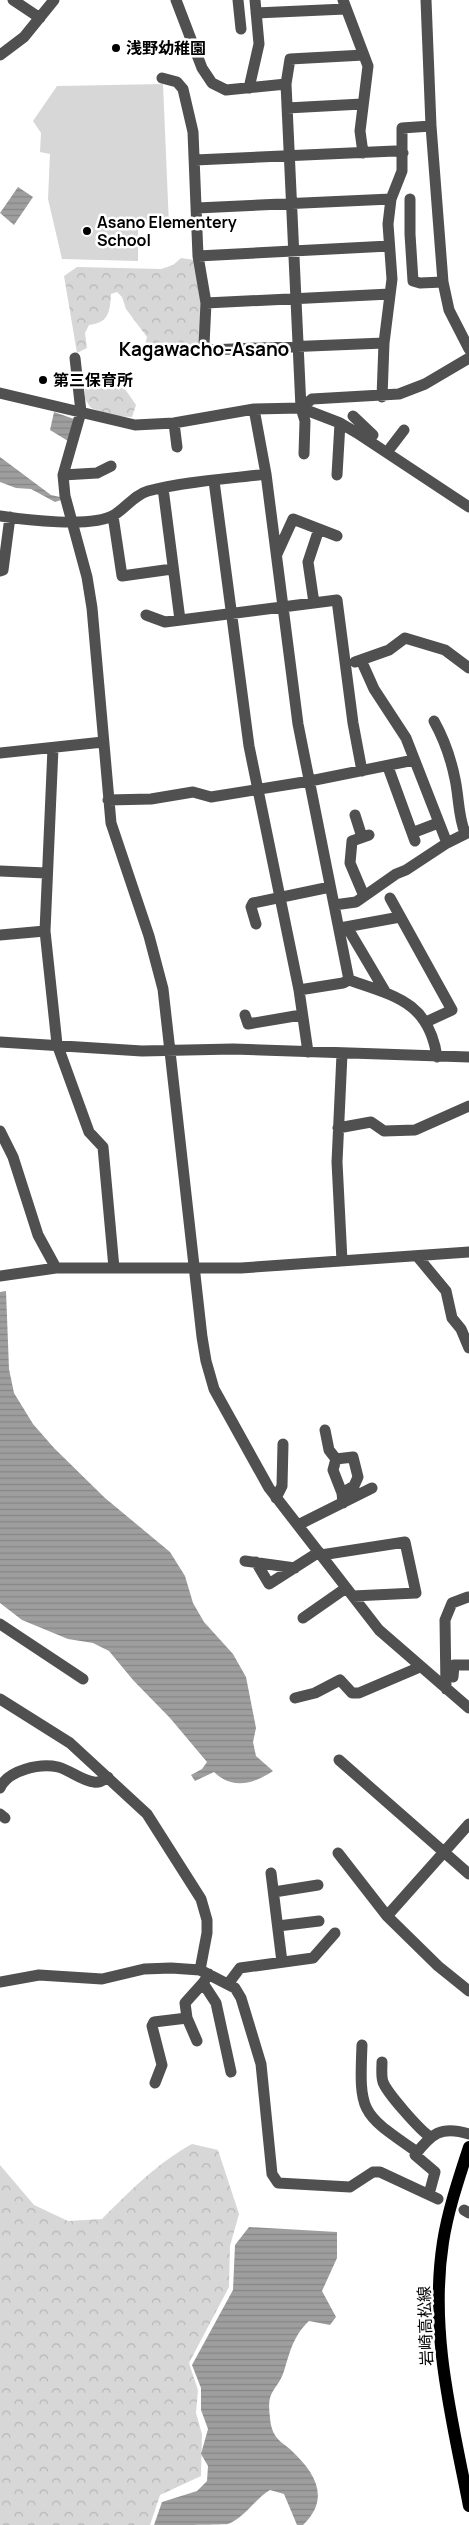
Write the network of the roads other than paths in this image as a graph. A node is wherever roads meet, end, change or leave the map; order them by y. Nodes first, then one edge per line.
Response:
1 (14, 0) edge
2 (54, 0) edge
3 (176, 0) edge
4 (238, 0) edge
5 (256, 0) edge
6 (426, 0) edge
7 (344, 5) edge
8 (256, 13) junction
9 (40, 18) junction
10 (241, 29) dead end
11 (3, 50) edge
12 (364, 55) junction
13 (162, 78) dead end
14 (286, 84) junction
15 (249, 88) junction
16 (362, 104) junction
17 (288, 108) junction
18 (431, 126) junction
19 (363, 153) junction
20 (403, 154) junction
21 (290, 156) junction
22 (195, 160) junction
23 (391, 199) junction
24 (410, 199) dead end
25 (293, 204) junction
26 (197, 208) junction
27 (389, 246) junction
28 (295, 252) junction
29 (198, 256) junction
30 (443, 282) junction
31 (390, 294) junction
32 (297, 300) junction
33 (206, 303) junction
34 (384, 343) junction
35 (299, 347) junction
36 (469, 349) edge
37 (75, 358) dead end
38 (469, 358) edge
39 (0, 394) edge
40 (382, 397) junction
41 (254, 408) junction
42 (301, 408) junction
43 (81, 412) junction
44 (353, 416) dead end
45 (174, 423) junction
46 (340, 423) junction
47 (404, 430) dead end
48 (391, 446) junction
49 (177, 447) dead end
50 (304, 454) dead end
51 (111, 466) dead end
52 (266, 474) junction
53 (63, 475) junction
54 (337, 475) dead end
55 (214, 481) junction
56 (163, 488) junction
57 (469, 501) edge
58 (469, 508) edge
59 (113, 516) junction
60 (5, 517) edge
61 (72, 522) junction
62 (319, 529) junction
63 (337, 536) dead end
64 (276, 556) junction
65 (172, 569) junction
66 (0, 571) edge
67 (314, 603) junction
68 (283, 606) junction
69 (231, 613) junction
70 (146, 615) dead end
71 (180, 620) junction
72 (361, 660) junction
73 (346, 664) junction
74 (469, 668) edge
75 (434, 721) dead end
76 (103, 742) junction
77 (53, 748) junction
78 (0, 752) edge
79 (414, 760) junction
80 (388, 767) junction
81 (362, 771) junction
82 (310, 781) junction
83 (258, 790) junction
84 (108, 800) junction
85 (354, 815) dead end
86 (438, 823) junction
87 (467, 832) edge
88 (446, 843) junction
89 (0, 871) edge
90 (46, 873) junction
91 (330, 887) junction
92 (364, 896) junction
93 (279, 897) junction
94 (390, 898) dead end
95 (334, 905) junction
96 (400, 917) junction
97 (256, 924) dead end
98 (343, 927) junction
99 (45, 931) junction
100 (0, 935) edge
101 (349, 980) junction
102 (298, 990) junction
103 (386, 993) junction
104 (245, 1015) dead end
105 (301, 1015) junction
106 (426, 1022) junction
107 (0, 1042) edge
108 (57, 1044) junction
109 (171, 1051) junction
110 (308, 1052) junction
111 (342, 1054) junction
112 (436, 1056) junction
113 (469, 1057) edge
114 (469, 1106) edge
115 (338, 1128) junction
116 (1, 1135) edge
117 (469, 1252) edge
118 (417, 1256) junction
119 (342, 1261) junction
120 (56, 1268) junction
121 (114, 1268) junction
122 (194, 1269) junction
123 (0, 1276) edge
124 (469, 1348) edge
125 (325, 1430) dead end
126 (283, 1444) dead end
127 (336, 1459) junction
128 (372, 1488) dead end
129 (276, 1498) junction
130 (343, 1498) junction
131 (298, 1525) junction
132 (320, 1553) junction
133 (295, 1568) junction
134 (350, 1592) junction
135 (468, 1597) edge
136 (302, 1618) dead end
137 (0, 1624) edge
138 (469, 1665) edge
139 (420, 1667) junction
140 (83, 1680) dead end
141 (449, 1692) junction
142 (0, 1698) edge
143 (295, 1698) dead end
144 (469, 1708) edge
145 (338, 1760) dead end
146 (108, 1777) junction
147 (0, 1788) edge
148 (469, 1824) edge
149 (445, 1851) junction
150 (338, 1853) dead end
151 (272, 1873) dead end
152 (469, 1874) edge
153 (318, 1885) dead end
154 (274, 1892) junction
155 (387, 1916) junction
156 (319, 1921) dead end
157 (278, 1926) junction
158 (335, 1933) dead end
159 (282, 1962) junction
160 (204, 1976) junction
161 (0, 1982) edge
162 (228, 1984) junction
163 (469, 1991) edge
164 (187, 2018) junction
165 (197, 2041) dead end
166 (362, 2045) dead end
167 (382, 2062) dead end
168 (232, 2072) dead end
169 (155, 2083) dead end
170 (469, 2134) edge
171 (429, 2136) junction
172 (469, 2147) edge
173 (417, 2152) junction
174 (469, 2506) edge

1 - 9 street
2 - 9 street
3 - 15 street
4 - 10 street
5 - 8 street
6 - 18 street
7 - 8 street
7 - 12 street
8 - 15 street
9 - 11 street
12 - 14 street
12 - 16 street
13 - 22 street
14 - 15 street
14 - 17 street
16 - 17 street
16 - 19 street
17 - 21 street
18 - 20 street
18 - 30 street
19 - 20 street
19 - 21 street
20 - 23 street
21 - 22 street
21 - 25 street
22 - 26 street
23 - 25 street
23 - 27 street
24 - 30 street
25 - 26 street
25 - 28 street
26 - 29 street
27 - 28 street
27 - 31 street
28 - 29 street
28 - 32 street
29 - 33 street
30 - 36 street
31 - 32 street
31 - 34 street
32 - 33 street
32 - 35 street
33 - 35 street
34 - 35 street
34 - 40 street
35 - 42 street
37 - 43 street
38 - 40 street
39 - 43 street
40 - 42 street
41 - 42 street
41 - 45 street
41 - 52 street
42 - 46 street
42 - 50 street
43 - 45 street
43 - 53 street
44 - 48 street
45 - 49 street
46 - 54 street
46 - 58 street
47 - 48 street
48 - 57 street
51 - 53 street
52 - 55 street
52 - 64 street
53 - 61 street
55 - 56 street
55 - 69 street
56 - 59 street
56 - 65 street
59 - 61 street
59 - 65 street
60 - 61 street
60 - 66 street
61 - 76 street
62 - 63 street
62 - 64 street
62 - 67 street
64 - 68 street
65 - 71 street
67 - 68 street
67 - 73 street
68 - 69 street
68 - 82 street
69 - 71 street
69 - 83 street
70 - 71 street
72 - 73 street
72 - 74 street
72 - 79 street
73 - 81 street
75 - 87 street
76 - 77 street
76 - 84 street
77 - 78 street
77 - 90 street
79 - 80 street
79 - 86 street
80 - 81 street
80 - 86 street
81 - 82 street
82 - 83 street
82 - 91 street
83 - 84 street
83 - 93 street
84 - 109 street
85 - 92 street
86 - 88 street
87 - 88 street
88 - 92 street
89 - 90 street
90 - 99 street
91 - 93 street
91 - 95 street
92 - 95 street
93 - 97 street
93 - 102 street
94 - 96 street
95 - 98 street
96 - 98 street
96 - 106 street
98 - 101 street
98 - 103 street
99 - 100 street
99 - 108 street
101 - 102 street
101 - 103 street
102 - 105 street
103 - 106 street
104 - 105 street
105 - 110 street
106 - 112 street
107 - 108 street
108 - 109 street
108 - 121 street
109 - 110 street
109 - 122 street
110 - 111 street
111 - 112 street
111 - 115 street
112 - 113 street
114 - 115 street
115 - 119 street
116 - 120 street
117 - 118 street
118 - 119 street
118 - 124 street
119 - 122 street
120 - 121 street
120 - 123 street
121 - 122 street
122 - 129 street
125 - 127 street
126 - 129 street
127 - 130 street
127 - 130 street
128 - 130 street
129 - 131 street
130 - 131 street
131 - 132 street
132 - 133 street
132 - 134 street
132 - 134 street
133 - 133 street
134 - 136 street
134 - 139 street
135 - 141 street
137 - 140 street
138 - 141 street
139 - 141 street
139 - 143 street
141 - 144 street
142 - 146 street
145 - 149 street
146 - 147 street
146 - 160 street
148 - 149 street
149 - 152 street
149 - 155 street
150 - 155 street
151 - 154 street
153 - 154 street
154 - 157 street
155 - 163 street
156 - 157 street
157 - 159 street
158 - 159 street
159 - 162 street
160 - 161 street
160 - 162 street
160 - 164 street
160 - 168 street
162 - 173 street
164 - 165 street
164 - 169 street
166 - 173 street
167 - 171 street
170 - 171 street
171 - 173 street
172 - 174 main road, 岩崎高松線

